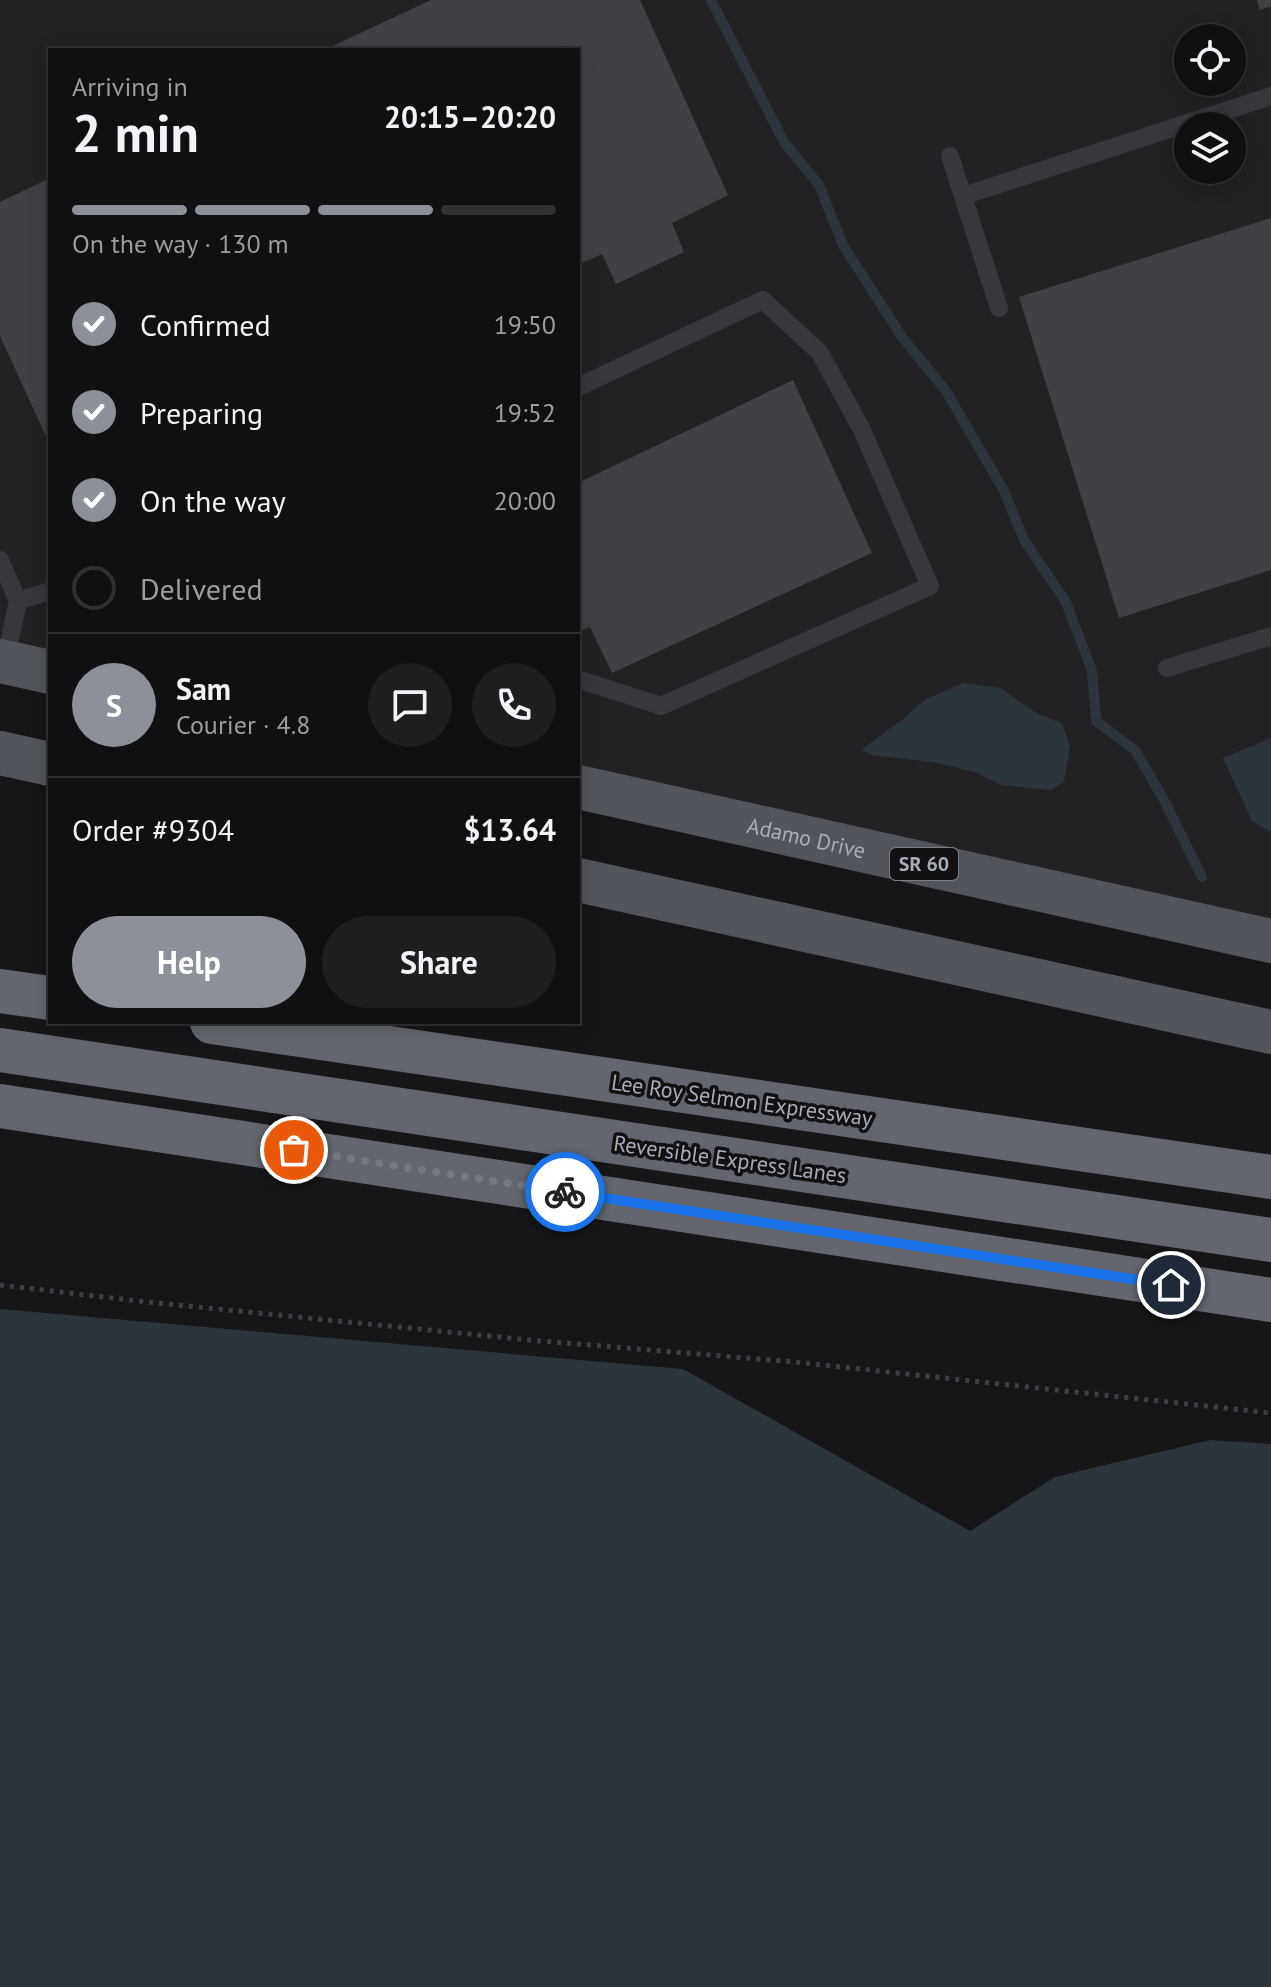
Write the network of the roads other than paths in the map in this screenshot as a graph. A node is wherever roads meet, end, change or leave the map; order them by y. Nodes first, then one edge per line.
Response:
1 (1271, 96) edge
2 (950, 156) dead end
3 (963, 196) junction
4 (999, 308) dead end
5 (580, 386) edge
6 (0, 560) edge
7 (48, 592) edge
8 (18, 601) junction
9 (1271, 636) edge
10 (1167, 668) dead end
11 (2, 669) edge
12 (48, 672) edge
13 (580, 680) edge
14 (0, 753) edge
15 (48, 764) edge
16 (580, 787) edge
17 (580, 880) edge
18 (1271, 941) edge
19 (0, 991) edge
20 (48, 998) edge
21 (226, 1024) edge
22 (1271, 1032) edge
23 (0, 1050) edge
24 (0, 1106) edge
25 (0, 1120) edge
26 (89, 1120) junction
27 (1271, 1177) edge
28 (1271, 1240) edge
29 (1271, 1300) edge

1 - 3 lane
2 - 3 lane
3 - 4 lane
5 - 13 lane
6 - 8 lane
7 - 8 lane
8 - 11 lane
9 - 10 lane
11 - 12 main road
14 - 15 main road
16 - 18 main road, Adamo Drive / SR 60
17 - 22 main road
19 - 20 highway
21 - 27 highway, Lee Roy Selmon Expressway
23 - 28 highway, Reversible Express Lanes
24 - 26 highway
25 - 26 highway
26 - 29 highway

